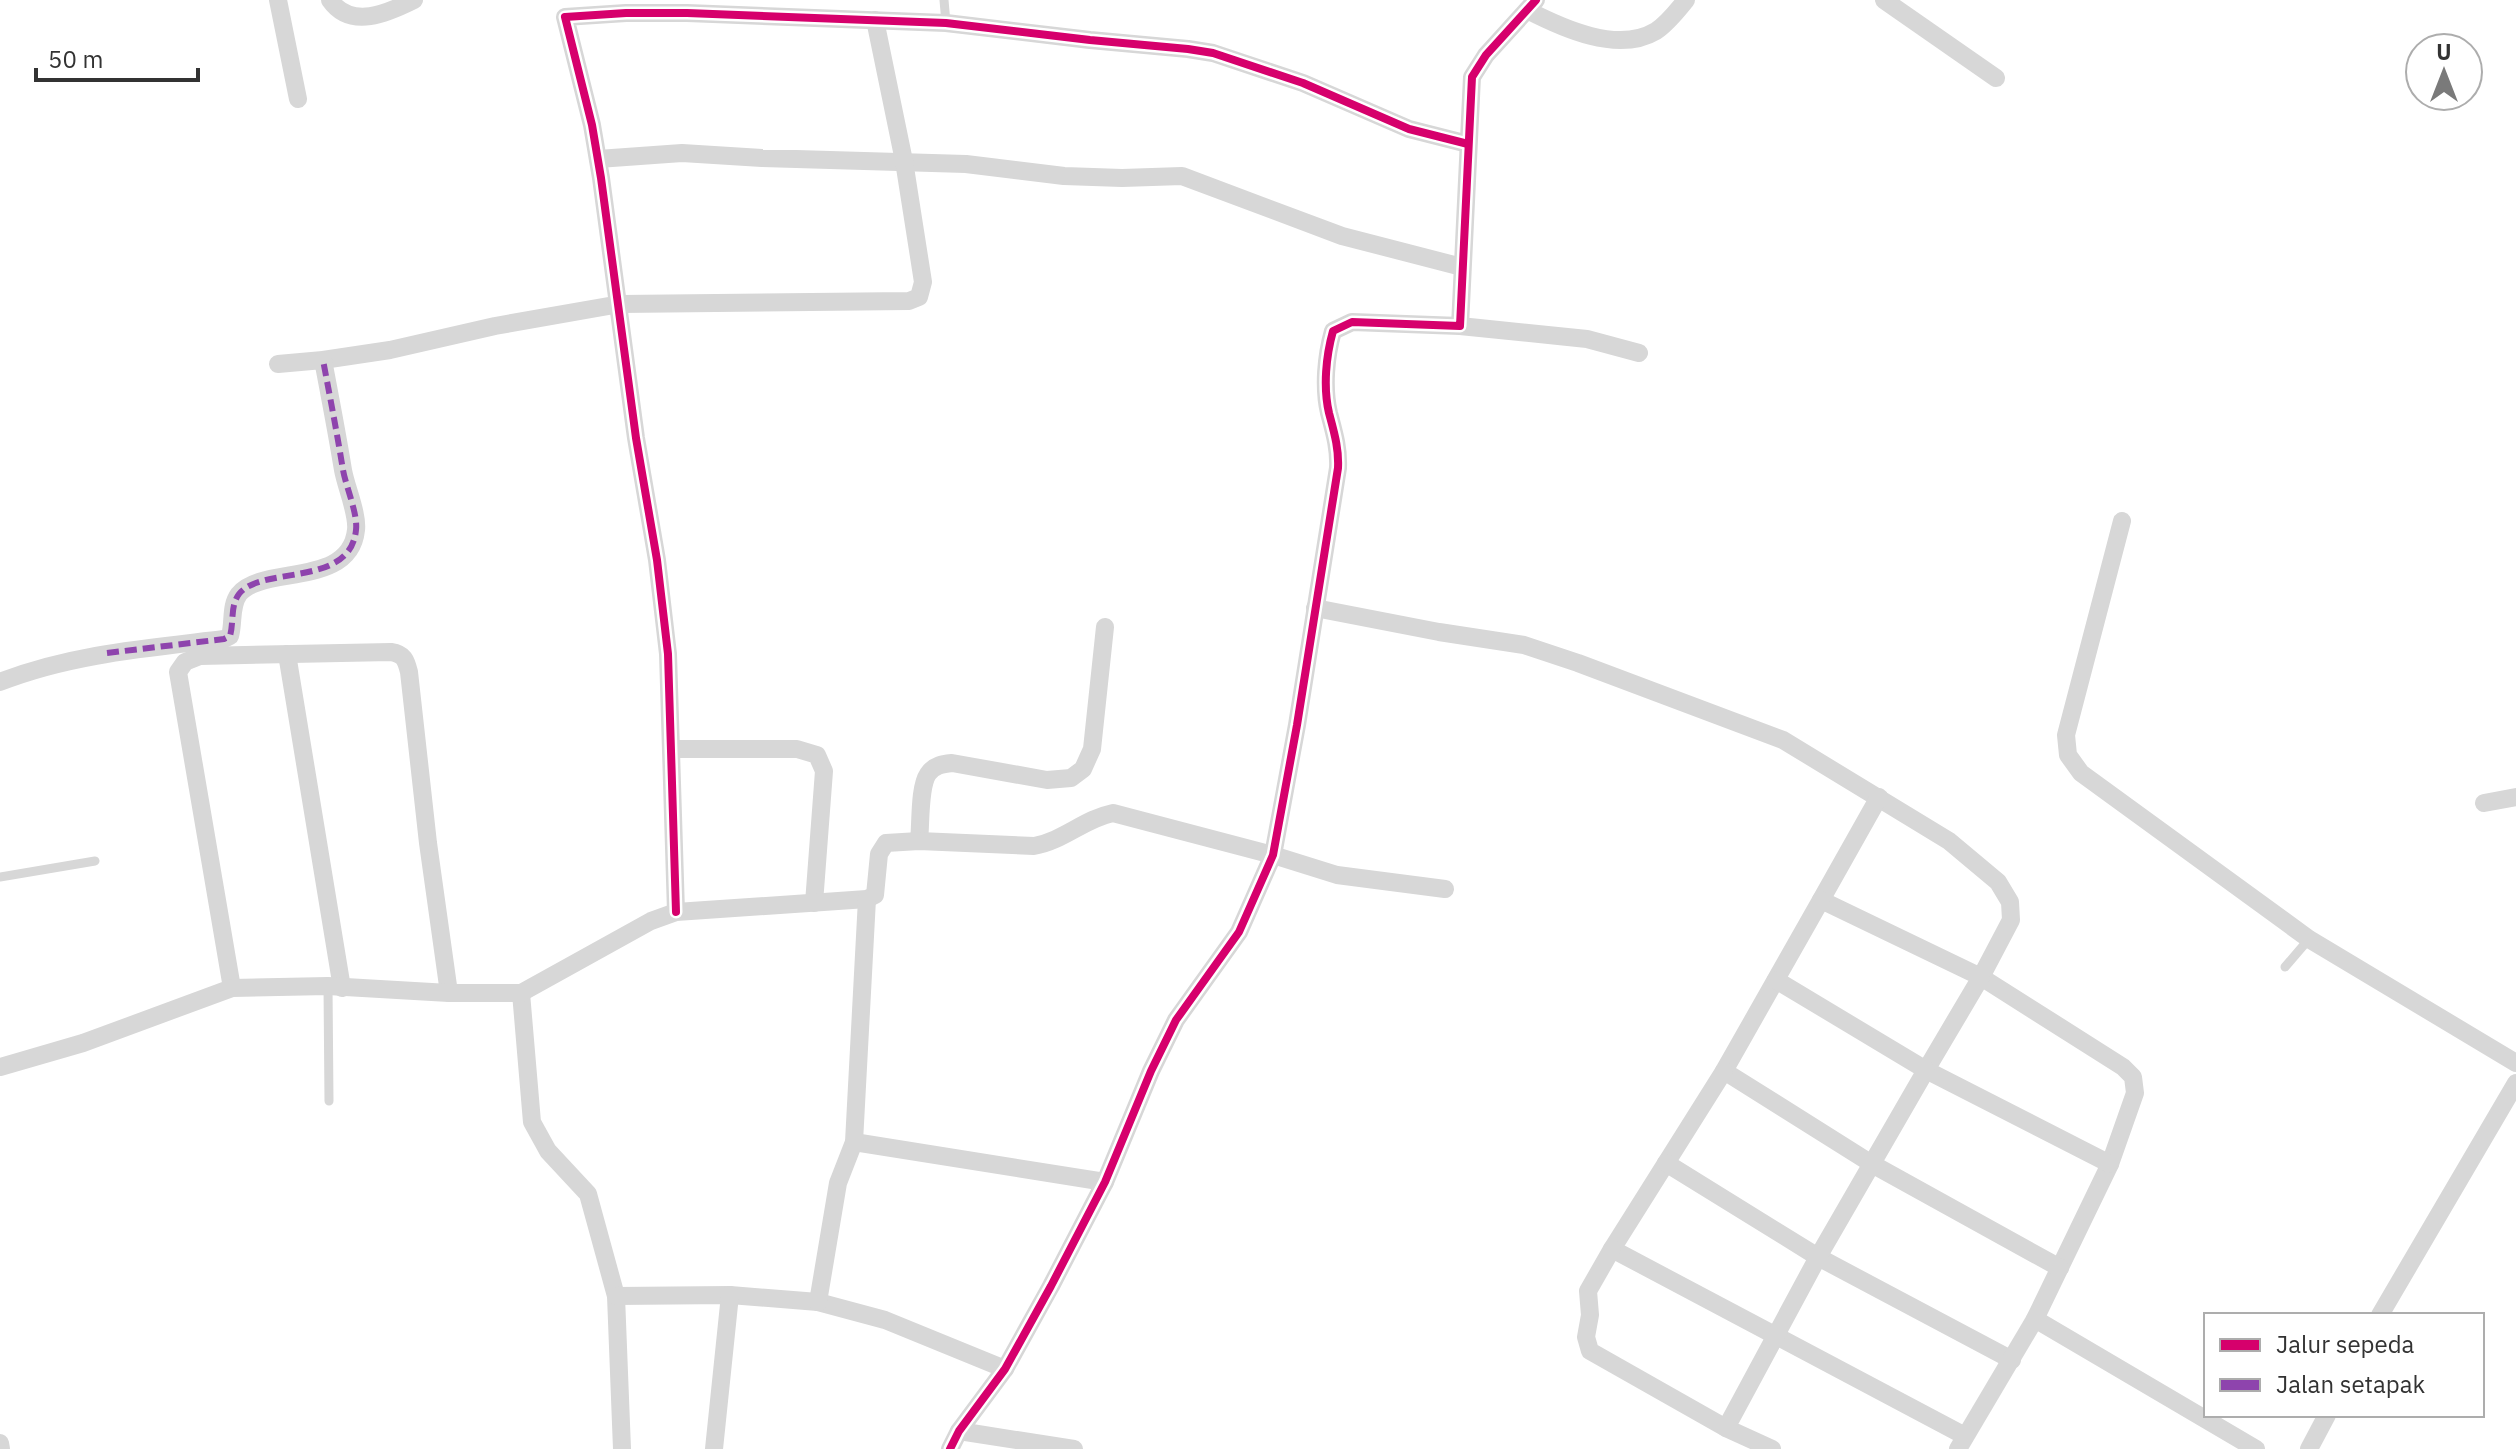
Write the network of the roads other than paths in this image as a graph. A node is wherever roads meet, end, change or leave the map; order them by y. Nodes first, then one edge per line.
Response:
1 (278, 0) edge
2 (330, 0) edge
3 (414, 0) edge
4 (944, 0) edge
5 (1686, 0) edge
6 (1884, 0) edge
7 (1532, 5) edge
8 (562, 9) edge
9 (875, 20) junction
10 (946, 23) junction
11 (1996, 78) dead end
12 (298, 99) dead end
13 (1468, 144) junction
14 (598, 159) junction
15 (904, 161) junction
16 (1462, 267) junction
17 (620, 304) junction
18 (1460, 326) junction
19 (1639, 353) dead end
20 (323, 360) junction
21 (278, 364) dead end
22 (2122, 521) dead end
23 (1315, 608) junction
24 (1105, 627) dead end
25 (287, 654) junction
26 (0, 682) edge
27 (672, 749) junction
28 (1879, 797) junction
29 (2516, 797) edge
30 (2484, 803) dead end
31 (919, 841) junction
32 (1273, 855) junction
33 (95, 861) dead end
34 (0, 877) edge
35 (1445, 889) dead end
36 (867, 899) junction
37 (1821, 900) junction
38 (814, 903) junction
39 (676, 912) junction
40 (2309, 939) junction
41 (2285, 967) dead end
42 (1981, 977) junction
43 (1776, 980) junction
44 (335, 987) junction
45 (232, 988) junction
46 (449, 993) junction
47 (521, 993) junction
48 (2516, 1063) edge
49 (0, 1067) edge
50 (1926, 1070) junction
51 (1724, 1071) junction
52 (2516, 1083) edge
53 (329, 1101) dead end
54 (854, 1142) junction
55 (1666, 1163) junction
56 (1872, 1164) junction
57 (2110, 1164) junction
58 (1105, 1182) junction
59 (1612, 1249) junction
60 (1818, 1257) junction
61 (2060, 1268) junction
62 (730, 1295) junction
63 (616, 1296) junction
64 (818, 1302) junction
65 (2381, 1313) edge
66 (2035, 1319) junction
67 (1776, 1335) junction
68 (2012, 1360) junction
69 (1005, 1369) junction
70 (2326, 1417) edge
71 (1726, 1428) junction
72 (959, 1431) junction
73 (0, 1443) edge
74 (1962, 1443) edge
75 (1, 1449) edge
76 (622, 1449) edge
77 (714, 1449) edge
78 (950, 1449) edge
79 (1074, 1449) edge
80 (1772, 1449) edge
81 (2256, 1449) edge
82 (2309, 1449) edge

1 - 12 street
2 - 3 street
4 - 10 lane
5 - 7 street
6 - 11 street
7 - 13 street
8 - 9 street
8 - 14 street
9 - 10 street
9 - 15 street
10 - 13 street
13 - 16 street
14 - 15 street
14 - 17 street
15 - 16 street
15 - 17 street
16 - 18 street
17 - 20 street
17 - 27 street
18 - 19 street
18 - 23 street
20 - 21 street
20 - 26 street
22 - 40 street
23 - 28 street
23 - 32 street
24 - 31 street
25 - 44 street
25 - 45 street
25 - 46 street
27 - 38 street
27 - 39 street
28 - 37 street
28 - 42 street
29 - 30 street
31 - 32 street
31 - 36 street
32 - 35 street
32 - 58 street
33 - 34 lane
36 - 38 street
36 - 54 street
37 - 42 street
37 - 43 street
38 - 39 street
39 - 47 street
40 - 41 lane
40 - 48 street
42 - 50 street
42 - 57 street
43 - 50 street
43 - 51 street
44 - 45 street
44 - 46 street
44 - 53 lane
45 - 49 street
46 - 47 street
47 - 63 street
50 - 56 street
50 - 57 street
51 - 55 street
51 - 56 street
52 - 65 street
54 - 58 street
54 - 64 street
55 - 59 street
55 - 60 street
56 - 60 street
56 - 61 street
57 - 61 street
58 - 69 street
59 - 67 street
59 - 71 street
60 - 67 street
60 - 68 street
61 - 66 street
62 - 63 street
62 - 64 street
62 - 77 street
63 - 76 street
64 - 69 street
66 - 68 street
66 - 81 street
67 - 71 street
67 - 74 street
68 - 74 street
69 - 72 street
70 - 82 street
71 - 80 street
72 - 78 street
72 - 79 street
73 - 75 street

